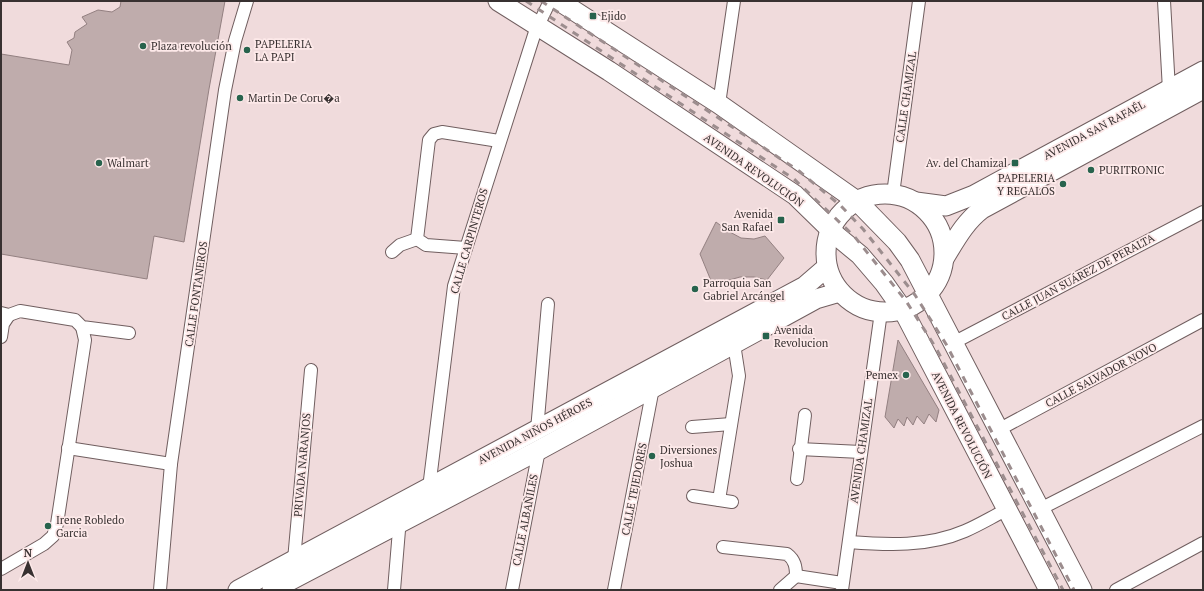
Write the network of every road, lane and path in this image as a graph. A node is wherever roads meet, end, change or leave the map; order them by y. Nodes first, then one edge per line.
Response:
1 (247, 1) edge
2 (498, 1) edge
3 (550, 1) edge
4 (559, 1) edge
5 (734, 1) edge
6 (919, 1) edge
7 (1164, 1) edge
8 (538, 25) junction
9 (1203, 71) edge
10 (1203, 89) edge
11 (1169, 90) junction
12 (719, 104) junction
13 (499, 141) junction
14 (893, 194) junction
15 (857, 201) junction
16 (916, 202) junction
17 (1203, 212) edge
18 (831, 229) junction
19 (417, 239) junction
20 (466, 248) junction
21 (392, 252) dead end
22 (945, 257) junction
23 (827, 267) junction
24 (840, 292) junction
25 (927, 295) junction
26 (548, 304) dead end
27 (903, 310) junction
28 (881, 312) junction
29 (5, 314) edge
30 (1203, 320) edge
31 (82, 327) junction
32 (129, 333) dead end
33 (1, 337) edge
34 (952, 343) junction
35 (734, 344) junction
36 (311, 370) dead end
37 (653, 388) junction
38 (805, 414) dead end
39 (731, 424) junction
40 (1203, 426) edge
41 (692, 427) dead end
42 (537, 430) junction
43 (998, 430) junction
44 (68, 448) junction
45 (799, 449) junction
46 (539, 450) junction
47 (861, 452) junction
48 (171, 464) junction
49 (797, 479) dead end
50 (429, 488) junction
51 (694, 496) dead end
52 (719, 500) junction
53 (732, 502) dead end
54 (401, 503) junction
55 (1040, 509) junction
56 (1006, 510) junction
57 (399, 523) junction
58 (849, 542) junction
59 (1203, 543) edge
60 (723, 547) dead end
61 (294, 560) junction
62 (1, 569) edge
63 (796, 576) junction
64 (842, 587) edge
65 (160, 590) edge
66 (238, 590) edge
67 (272, 590) edge
68 (394, 590) edge
69 (512, 590) edge
70 (614, 590) edge
71 (780, 590) edge
72 (1049, 590) edge
73 (1082, 590) edge
74 (1116, 590) edge

1 - 48 street, CALLE FONTANEROS
2 - 8 main road, AVENIDA REVOLUCIÓN
3 - 8 street, CALLE CARPINTEROS
4 - 12 main road
5 - 12 street
6 - 14 street, CALLE CHAMIZAL
7 - 11 street
8 - 13 street, CALLE CARPINTEROS
8 - 18 main road, AVENIDA REVOLUCIÓN
9 - 11 main road, AVENIDA SAN RAFAÉL
10 - 22 main road, AVENIDA SAN RAFAÉL
11 - 16 main road, AVENIDA SAN RAFAÉL
12 - 15 main road
13 - 19 street
13 - 20 street, CALLE CARPINTEROS
14 - 15 main road
14 - 16 main road
15 - 18 main road
15 - 25 main road
16 - 22 main road
17 - 34 street, CALLE JUAN SUÁREZ DE PERALTA
18 - 23 main road
18 - 27 main road, AVENIDA REVOLUCIÓN
19 - 20 street
19 - 21 street
20 - 50 street, CALLE CARPINTEROS
22 - 25 main road
23 - 24 main road
23 - 42 main road, AVENIDA NIÑOS HÉROES
24 - 28 main road
24 - 35 main road, AVENIDA NIÑOS HÉROES
25 - 27 main road
25 - 34 main road
26 - 42 street
27 - 28 main road
27 - 56 main road, AVENIDA REVOLUCIÓN
28 - 47 street, AVENIDA CHAMIZAL
29 - 31 street
29 - 33 street
30 - 43 street, CALLE SALVADOR NOVO
31 - 32 street
31 - 44 street
34 - 43 main road
35 - 37 main road, AVENIDA NIÑOS HÉROES
35 - 39 street
36 - 61 street, PRIVADA NARANJOS
37 - 46 main road, AVENIDA NIÑOS HÉROES
37 - 70 street, CALLE TEJEDORES
38 - 45 street
39 - 41 street
39 - 52 street
40 - 55 street
42 - 50 main road, AVENIDA NIÑOS HÉROES
43 - 55 main road
44 - 48 street
44 - 62 street
45 - 47 street
45 - 49 street
46 - 57 main road, AVENIDA NIÑOS HÉROES
46 - 69 street, CALLE ALBAÑILES
47 - 58 street, AVENIDA CHAMIZAL
48 - 65 street, CALLE FONTANEROS
50 - 54 main road, AVENIDA NIÑOS HÉROES
51 - 52 street
52 - 53 street
54 - 57 street
54 - 61 main road, AVENIDA NIÑOS HÉROES
55 - 73 main road
56 - 58 street
56 - 72 main road, AVENIDA REVOLUCIÓN
57 - 67 main road, AVENIDA NIÑOS HÉROES
57 - 68 street
58 - 64 street, AVENIDA CHAMIZAL
59 - 74 street
60 - 63 street
61 - 66 main road, AVENIDA NIÑOS HÉROES
63 - 64 street
63 - 71 street

